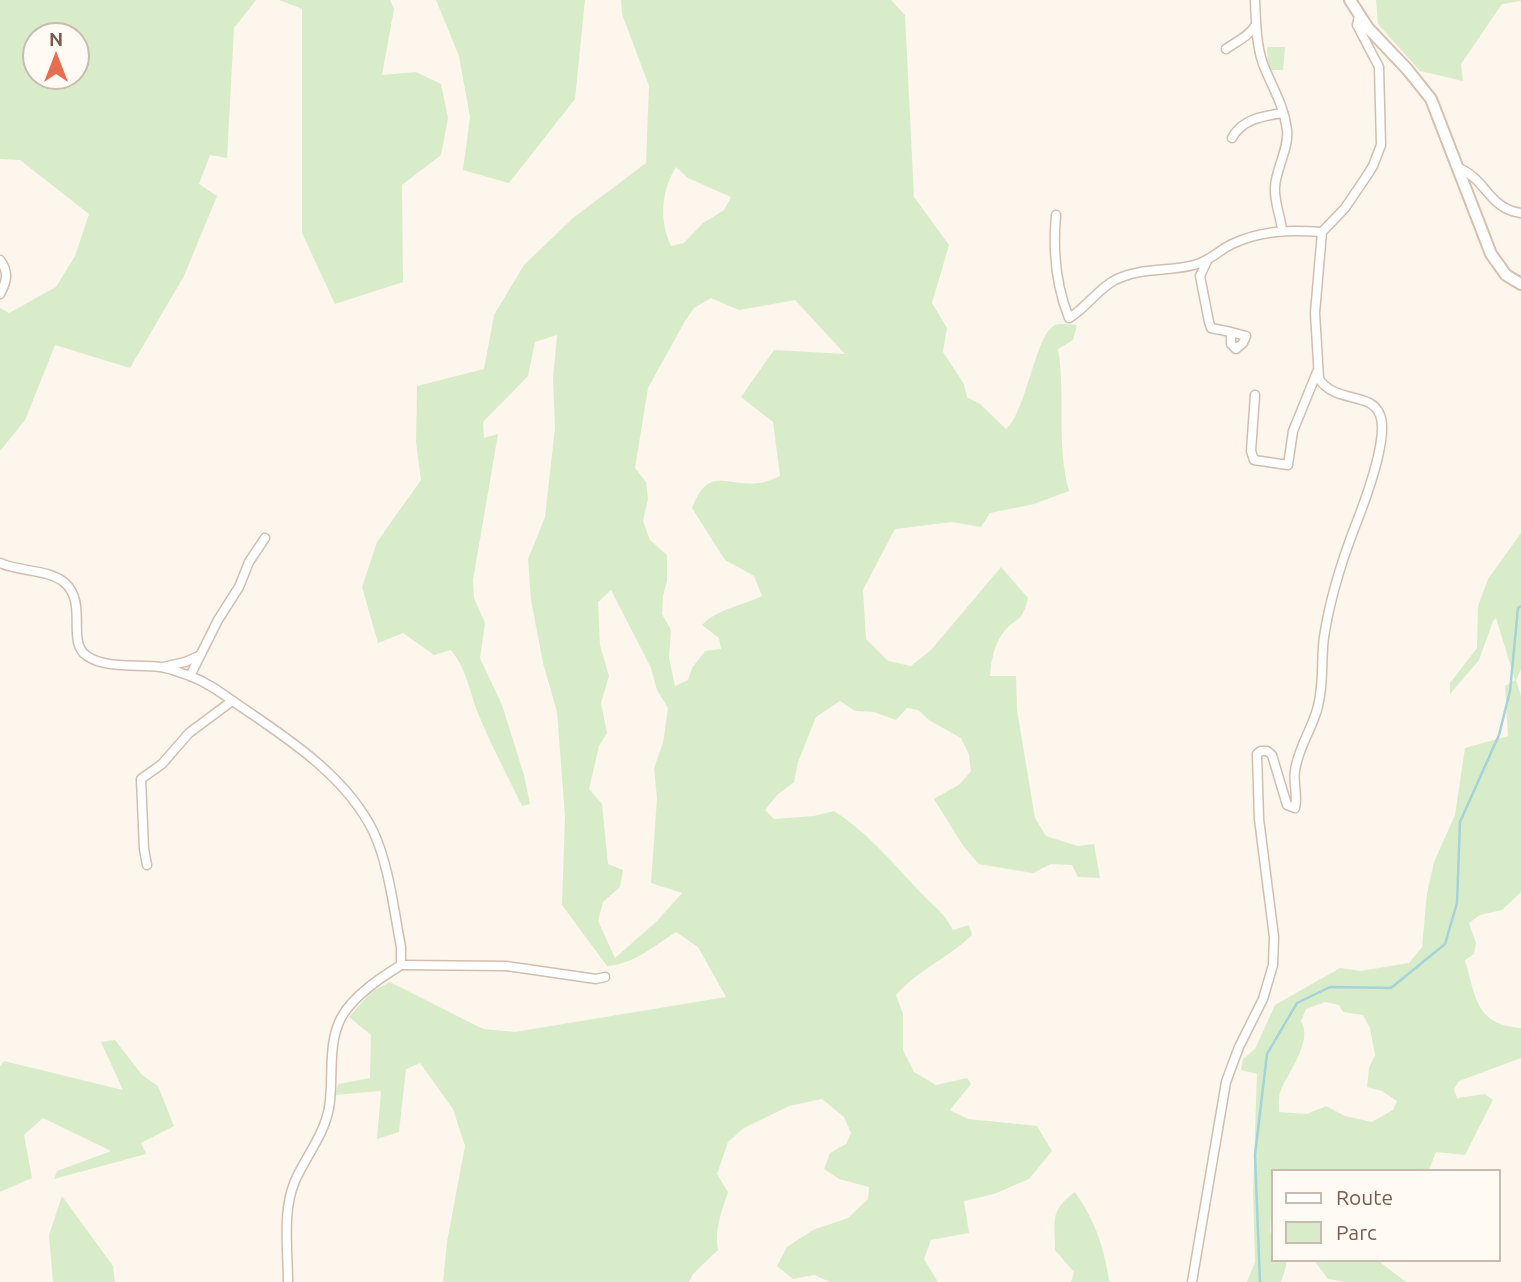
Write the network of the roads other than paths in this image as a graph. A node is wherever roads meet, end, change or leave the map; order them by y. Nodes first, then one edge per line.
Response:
1 (1255, 0) edge
2 (1350, 0) edge
3 (1359, 16) junction
4 (1256, 25) junction
5 (1226, 49) dead end
6 (1283, 113) junction
7 (1232, 138) dead end
8 (1459, 169) junction
9 (1521, 213) edge
10 (1056, 215) dead end
11 (1282, 229) junction
12 (1322, 232) junction
13 (0, 260) edge
14 (1207, 261) junction
15 (1521, 284) edge
16 (0, 294) edge
17 (1231, 332) dead end
18 (1318, 369) junction
19 (1255, 395) dead end
20 (265, 538) dead end
21 (0, 563) edge
22 (199, 656) junction
23 (163, 667) junction
24 (190, 676) junction
25 (232, 701) junction
26 (147, 865) dead end
27 (401, 965) junction
28 (605, 976) dead end
29 (288, 1282) edge
30 (1192, 1282) edge

1 - 4 street
2 - 3 street
3 - 8 street
3 - 12 street
4 - 5 street
4 - 6 street
6 - 7 street
6 - 11 street
8 - 9 street
8 - 15 street
10 - 14 street
11 - 12 street
11 - 14 street
12 - 18 street
13 - 16 street
14 - 17 street
18 - 19 street
18 - 30 street
20 - 22 street
21 - 23 street
22 - 23 street
22 - 24 street
23 - 24 street
24 - 25 street
25 - 26 street
25 - 27 street
27 - 28 street
27 - 29 street

